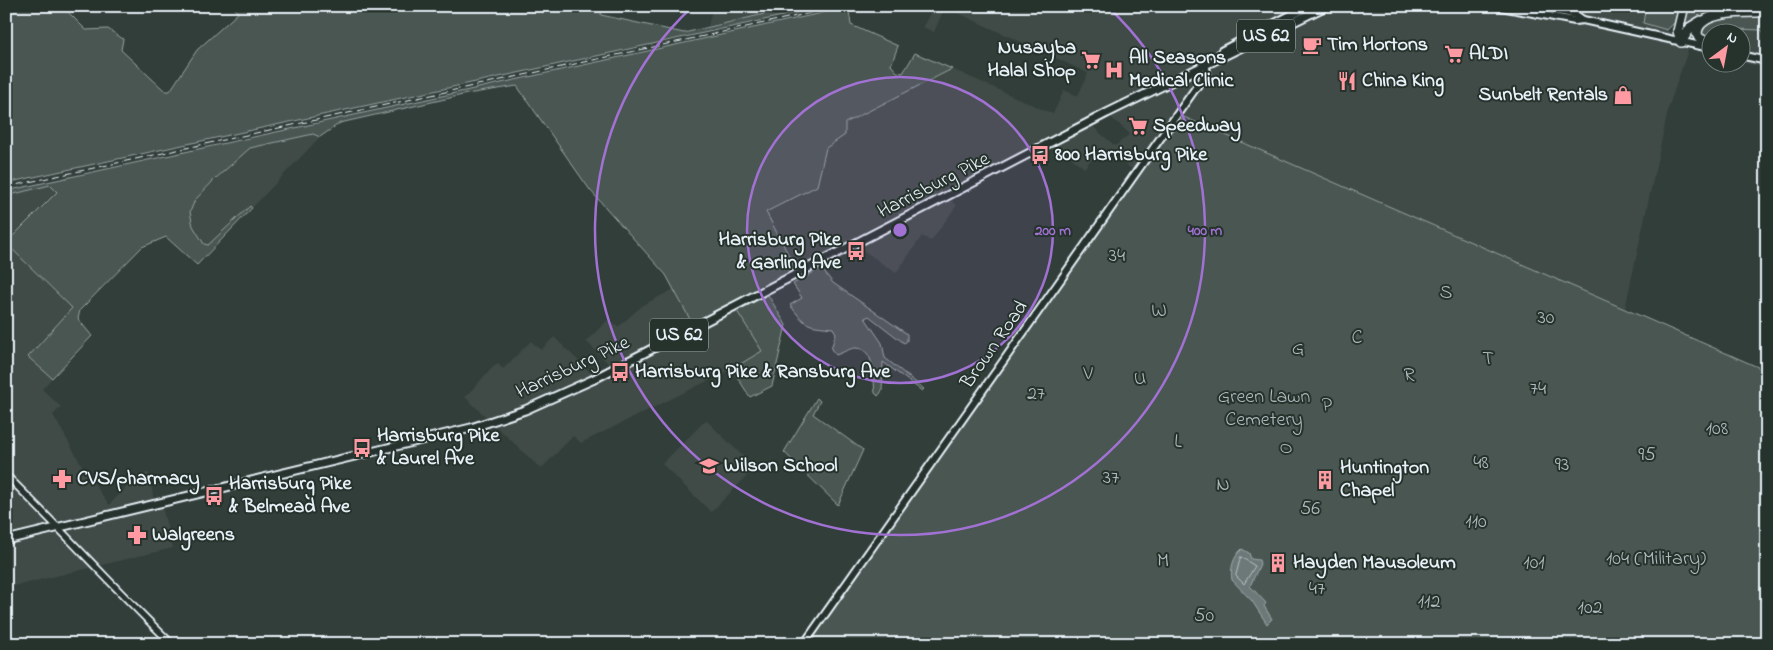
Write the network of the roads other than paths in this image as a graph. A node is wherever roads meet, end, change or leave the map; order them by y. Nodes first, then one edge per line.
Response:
1 (1309, 6) edge
2 (1326, 6) edge
3 (1496, 6) edge
4 (1539, 6) edge
5 (1684, 6) edge
6 (1767, 12) edge
7 (1583, 20) junction
8 (1704, 20) junction
9 (1702, 22) edge
10 (1700, 23) edge
11 (1700, 39) edge
12 (1680, 42) junction
13 (1700, 46) edge
14 (1218, 57) junction
15 (1750, 57) edge
16 (1767, 61) edge
17 (1206, 64) junction
18 (6, 476) edge
19 (58, 527) junction
20 (6, 540) edge
21 (172, 644) edge
22 (804, 644) edge

1 - 14 main road, Harrisburg Pike / US 62
2 - 14 main road, Harrisburg Pike / US 62
3 - 7 main road
4 - 7 main road
5 - 12 highway
6 - 8 highway
7 - 12 main road
8 - 9 highway
8 - 12 highway
10 - 11 highway
12 - 13 main road
14 - 17 main road, Harrisburg Pike / US 62
15 - 16 main road
17 - 19 main road, Harrisburg Pike / US 62
17 - 22 main road, Brown Road
18 - 19 street
19 - 20 main road, Harrisburg Pike / US 62
19 - 21 street

